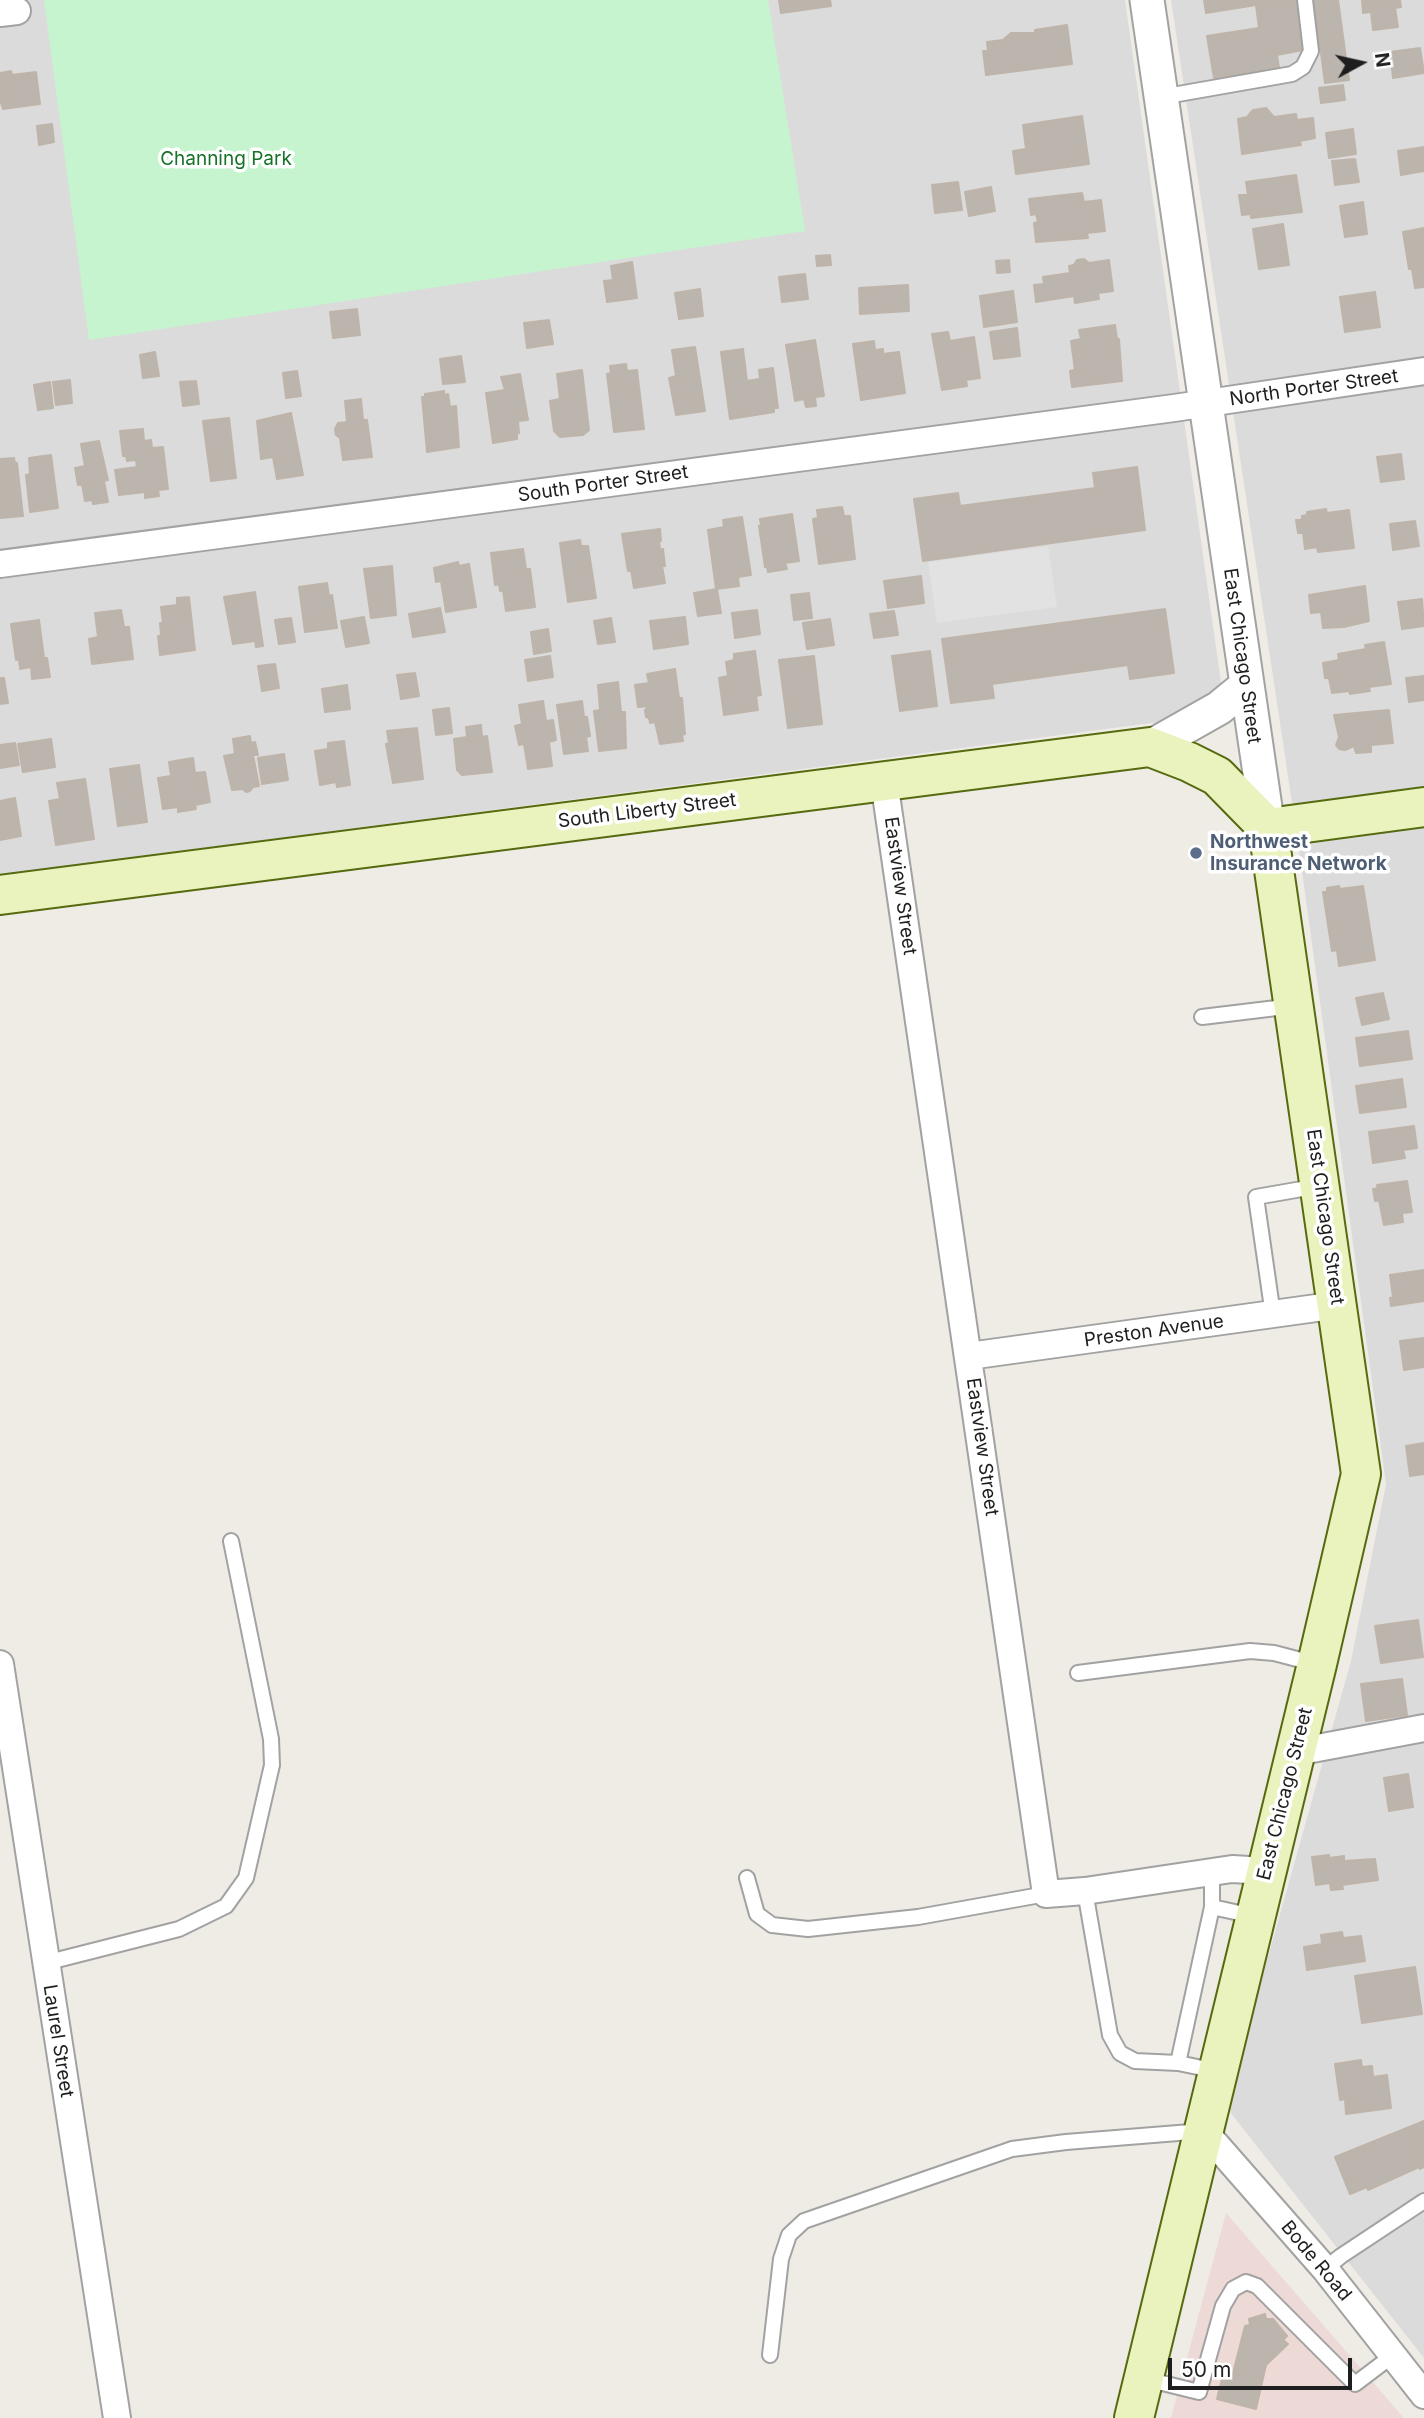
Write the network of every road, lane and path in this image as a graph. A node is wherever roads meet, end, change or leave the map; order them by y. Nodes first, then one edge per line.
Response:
1 (1146, 0) edge
2 (1304, 0) edge
3 (1161, 97) junction
4 (1424, 371) edge
5 (1205, 403) junction
6 (0, 564) edge
7 (1246, 687) junction
8 (1150, 747) junction
9 (884, 781) junction
10 (1424, 807) edge
11 (1268, 828) junction
12 (0, 895) edge
13 (1294, 1006) junction
14 (1202, 1017) dead end
15 (1320, 1185) junction
16 (1338, 1305) junction
17 (1273, 1315) junction
18 (969, 1356) junction
19 (231, 1541) dead end
20 (0, 1664) edge
21 (1317, 1664) junction
22 (1078, 1673) dead end
23 (1424, 1728) edge
24 (1296, 1752) junction
25 (1212, 1871) junction
26 (1266, 1871) junction
27 (747, 1878) dead end
28 (1085, 1891) junction
29 (1046, 1895) junction
30 (1212, 1907) junction
31 (1255, 1917) junction
32 (45, 1963) junction
33 (1178, 2063) junction
34 (1217, 2071) junction
35 (1204, 2131) junction
36 (1424, 2202) edge
37 (1325, 2269) junction
38 (770, 2355) dead end
39 (1392, 2356) junction
40 (1144, 2378) junction
41 (1424, 2395) edge
42 (117, 2418) edge
43 (1134, 2418) edge

1 - 3 street, East Chicago Street
2 - 3 lane
3 - 5 street, East Chicago Street
4 - 5 street, North Porter Street
5 - 6 street, South Porter Street
5 - 7 street, East Chicago Street
7 - 8 street
7 - 11 street, East Chicago Street
8 - 9 main road, South Liberty Street
8 - 11 main road, South Liberty Street
9 - 12 main road, South Liberty Street
9 - 18 street, Eastview Street
10 - 11 main road
11 - 13 main road, East Chicago Street
13 - 14 lane
13 - 15 main road, East Chicago Street
15 - 16 main road, East Chicago Street
15 - 17 lane
16 - 17 street, Preston Avenue
16 - 21 main road, East Chicago Street
17 - 18 street, Preston Avenue
18 - 29 street, Eastview Street
19 - 32 lane
20 - 32 street, Laurel Street
21 - 22 lane
21 - 24 main road, East Chicago Street
23 - 24 street
24 - 26 main road, East Chicago Street
25 - 26 street
25 - 28 street
25 - 30 lane
26 - 31 main road, East Chicago Street
27 - 29 lane
28 - 29 street
28 - 33 lane
30 - 31 lane
30 - 33 lane
31 - 34 main road, East Chicago Street
32 - 42 street, Laurel Street
33 - 34 lane
34 - 35 main road, East Chicago Street
35 - 37 street, Bode Road
35 - 38 lane
35 - 40 main road, East Chicago Street
36 - 37 lane
37 - 39 street, Bode Road
39 - 40 lane
39 - 41 street, Bode Road
40 - 43 main road, East Chicago Street

